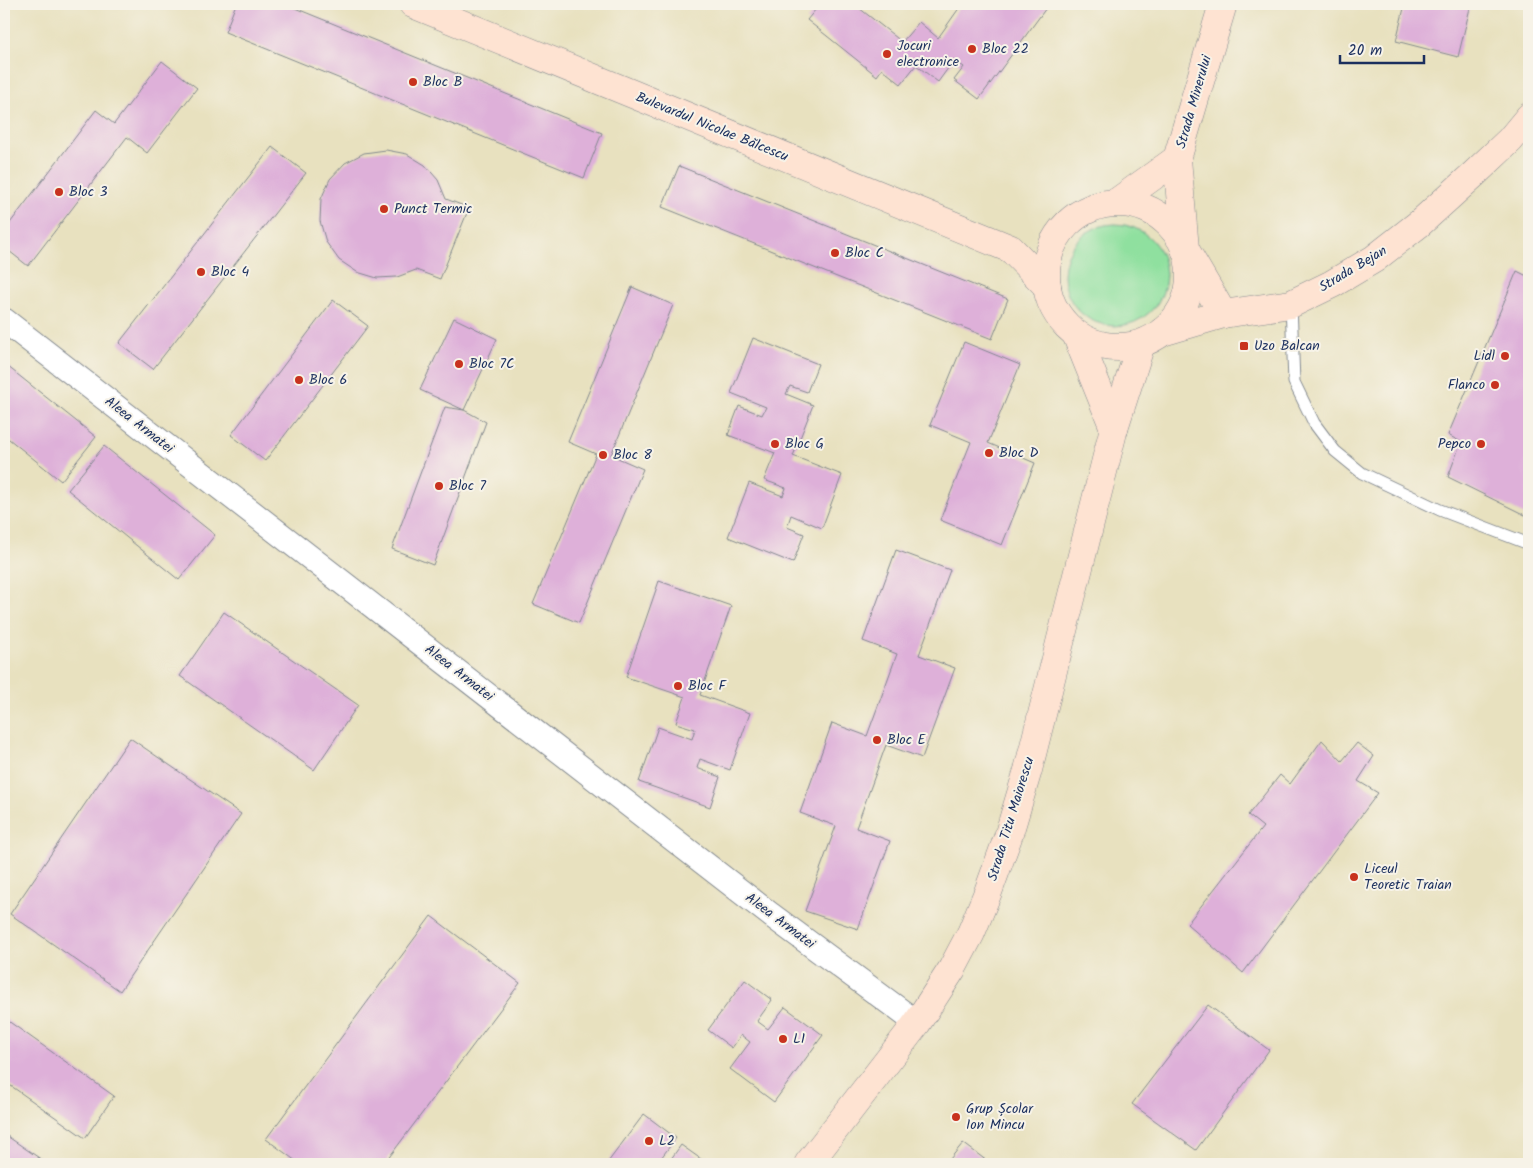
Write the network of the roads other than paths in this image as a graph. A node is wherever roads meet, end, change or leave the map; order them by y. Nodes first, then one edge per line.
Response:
1 (413, 4) edge
2 (1223, 4) edge
3 (1529, 117) edge
4 (1177, 159) junction
5 (1117, 202) junction
6 (1066, 224) junction
7 (1011, 249) junction
8 (1186, 249) junction
9 (1047, 286) junction
10 (1291, 304) junction
11 (1223, 314) junction
12 (4, 320) edge
13 (1076, 334) junction
14 (1152, 338) junction
15 (1114, 428) junction
16 (1529, 544) edge
17 (917, 1023) junction
18 (808, 1164) edge

1 - 7 main road, Bulevardul Nicolae Bălcescu
2 - 4 main road, Strada Minerului
3 - 10 main road, Strada Bejan
4 - 5 main road, Strada Minerului
4 - 8 main road
5 - 6 main road
5 - 8 main road
6 - 7 main road
6 - 9 main road
7 - 9 main road
8 - 11 main road
8 - 14 main road
9 - 13 main road
10 - 11 main road, Strada Bejan
10 - 16 lane
11 - 14 main road, Strada Bejan
12 - 17 street, Aleea Armatei
13 - 14 main road
13 - 15 main road
14 - 15 main road
15 - 17 main road, Strada Titu Maiorescu
17 - 18 main road, Strada Titu Maiorescu

